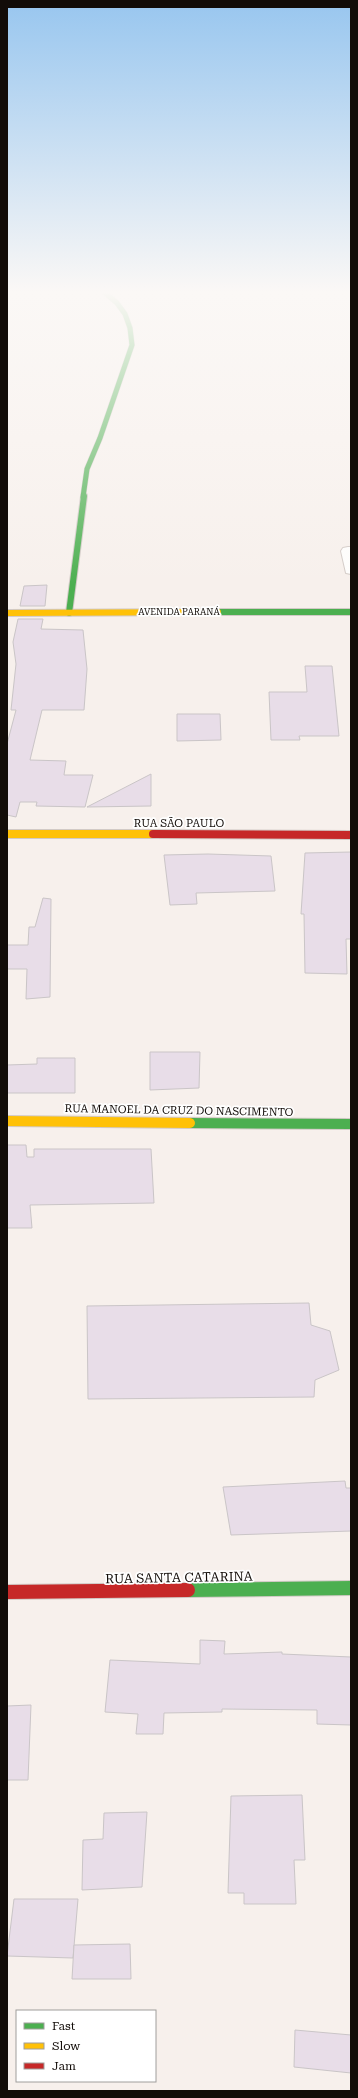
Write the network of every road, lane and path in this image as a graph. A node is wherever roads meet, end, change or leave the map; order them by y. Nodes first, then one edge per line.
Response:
1 (117, 390) edge
2 (348, 551) dead end
3 (351, 570) edge
4 (351, 612) edge
5 (7, 613) edge
6 (69, 613) junction
7 (7, 834) edge
8 (351, 835) edge
9 (7, 1121) edge
10 (351, 1124) edge
11 (351, 1588) edge
12 (7, 1592) edge

1 - 6 street
2 - 3 street
4 - 6 street, AVENIDA PARANÁ
5 - 6 street, AVENIDA PARANÁ
7 - 8 street, RUA SÃO PAULO
9 - 10 street, RUA MANOEL DA CRUZ DO NASCIMENTO
11 - 12 street, RUA SANTA CATARINA

